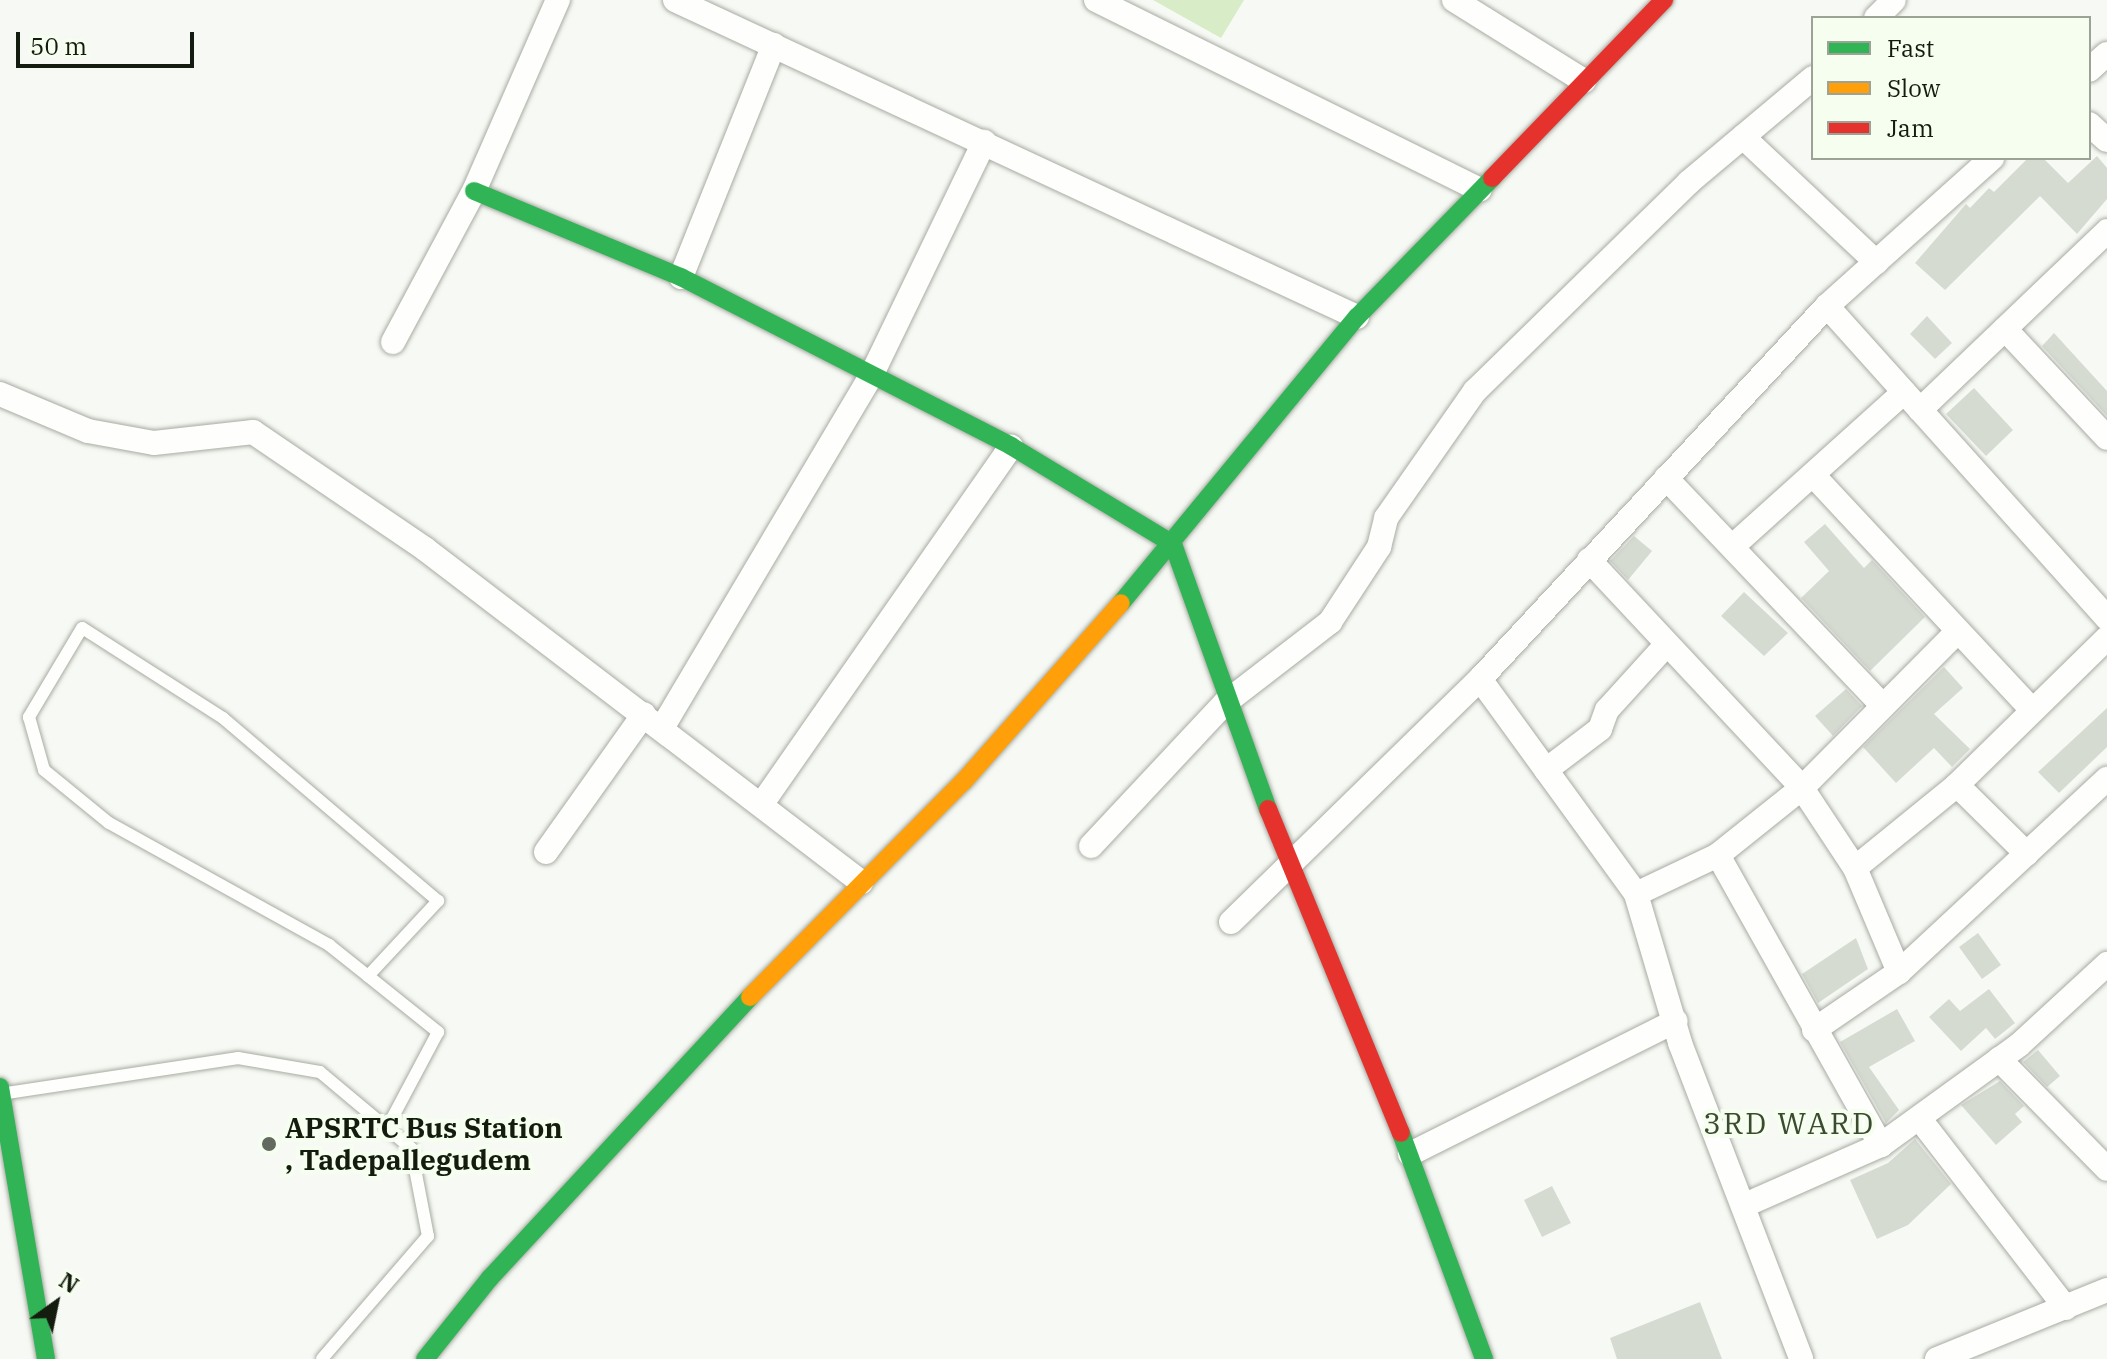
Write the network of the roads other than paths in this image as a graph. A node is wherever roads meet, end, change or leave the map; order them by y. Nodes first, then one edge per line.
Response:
1 (558, 0) edge
2 (675, 0) edge
3 (1096, 0) edge
4 (1454, 0) edge
5 (1664, 0) edge
6 (1894, 0) edge
7 (712, 7) edge
8 (1878, 16) edge
9 (774, 45) junction
10 (2107, 54) edge
11 (2091, 68) edge
12 (1811, 80) edge
13 (1584, 81) junction
14 (2091, 126) edge
15 (1743, 137) junction
16 (2107, 140) edge
17 (984, 142) junction
18 (1990, 160) edge
19 (1480, 190) junction
20 (474, 191) junction
21 (2107, 231) edge
22 (1876, 262) junction
23 (681, 277) junction
24 (1827, 306) junction
25 (1357, 317) junction
26 (2005, 329) junction
27 (393, 342) dead end
28 (872, 374) junction
29 (1904, 392) junction
30 (0, 394) edge
31 (1920, 410) junction
32 (2107, 438) edge
33 (1011, 446) junction
34 (1813, 475) junction
35 (1666, 478) junction
36 (1173, 544) junction
37 (1733, 546) junction
38 (1589, 560) junction
39 (2107, 618) edge
40 (1958, 631) junction
41 (2107, 638) edge
42 (1667, 644) junction
43 (1480, 679) junction
44 (1225, 703) junction
45 (1882, 705) junction
46 (2031, 709) junction
47 (653, 721) junction
48 (1546, 770) junction
49 (2107, 779) edge
50 (1957, 785) junction
51 (1802, 788) junction
52 (761, 805) junction
53 (1091, 846) dead end
54 (546, 852) dead end
55 (2027, 854) junction
56 (1718, 855) junction
57 (1286, 863) junction
58 (1855, 868) junction
59 (861, 882) junction
60 (1636, 894) junction
61 (1231, 922) dead end
62 (2107, 964) edge
63 (1899, 972) junction
64 (368, 976) junction
65 (1676, 1021) junction
66 (1814, 1030) junction
67 (1999, 1059) junction
68 (0, 1092) edge
69 (1919, 1118) junction
70 (387, 1128) junction
71 (1881, 1145) junction
72 (1410, 1154) junction
73 (2107, 1169) edge
74 (1745, 1205) junction
75 (2107, 1290) edge
76 (2066, 1308) junction
77 (46, 1359) edge
78 (322, 1359) edge
79 (425, 1359) edge
80 (1484, 1359) edge
81 (1801, 1359) edge
82 (1937, 1359) edge

1 - 20 street
2 - 7 street
3 - 19 street
4 - 13 street
5 - 13 street
6 - 8 street
7 - 9 street
9 - 17 street
9 - 23 street
10 - 11 street
12 - 15 street
13 - 19 street
14 - 16 street
15 - 22 street
15 - 44 street
17 - 25 street
17 - 28 street
18 - 22 street
19 - 25 street
20 - 23 street
20 - 27 street
21 - 26 street
22 - 24 street
23 - 28 street
24 - 29 street
24 - 35 street
25 - 36 street
26 - 31 street
26 - 32 street
28 - 33 street
28 - 47 street
29 - 31 street
29 - 34 street
30 - 47 street
31 - 39 street
33 - 36 street
33 - 52 street
34 - 37 street
34 - 40 street
35 - 37 street
35 - 38 street
36 - 44 street
36 - 59 street
37 - 45 street
38 - 42 street
38 - 43 street
40 - 45 street
40 - 46 street
41 - 46 street
42 - 48 street
42 - 51 street
43 - 48 street
43 - 57 street
44 - 53 street
44 - 57 street
45 - 51 street
46 - 50 street
47 - 52 street
47 - 54 street
48 - 60 street
49 - 55 street
50 - 55 street
50 - 58 street
51 - 56 street
51 - 58 street
52 - 59 street
55 - 63 street
56 - 60 street
56 - 66 street
57 - 61 street
57 - 72 street
58 - 63 street
59 - 79 street
60 - 65 street
62 - 67 street
63 - 66 street
64 - 64 lane
64 - 70 lane
65 - 72 street
65 - 74 street
66 - 71 street
67 - 69 street
67 - 73 street
68 - 70 lane
68 - 77 street
69 - 71 street
69 - 76 street
70 - 78 lane
71 - 74 street
72 - 80 street
74 - 81 street
75 - 76 street
76 - 82 street

